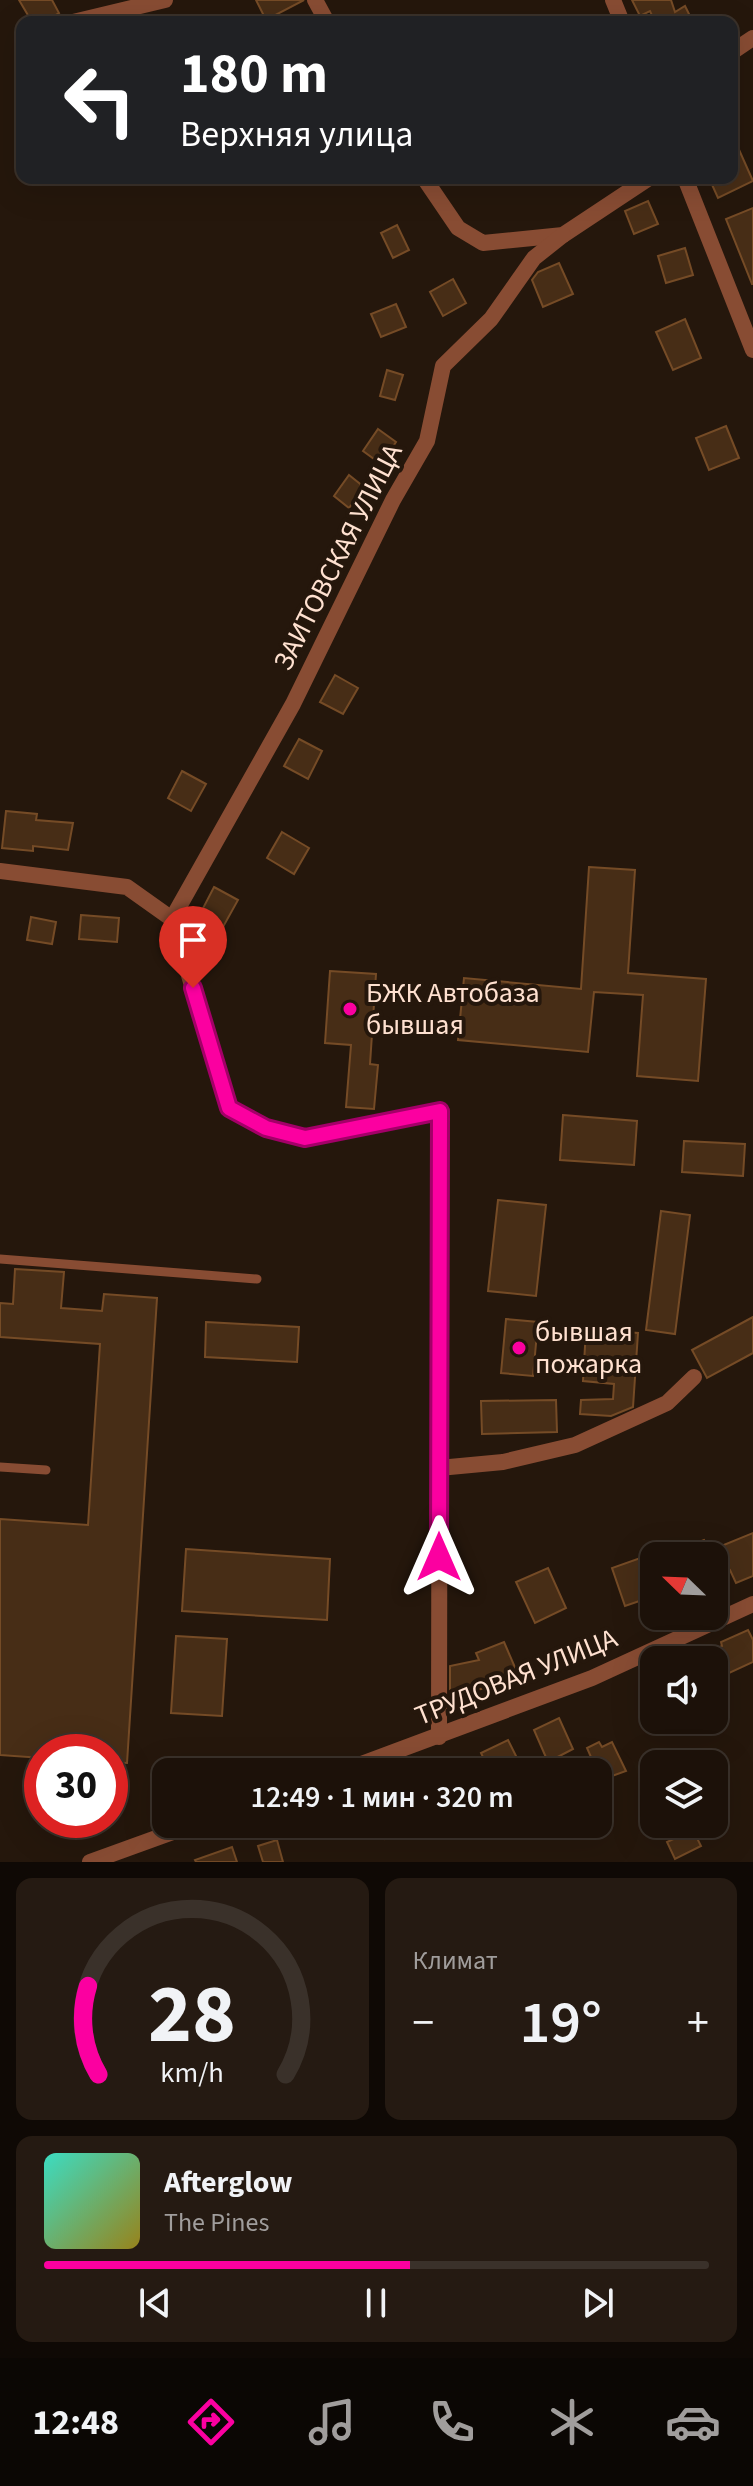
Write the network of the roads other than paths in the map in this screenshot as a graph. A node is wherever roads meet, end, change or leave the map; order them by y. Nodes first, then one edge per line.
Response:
1 (165, 0) edge
2 (98, 16) edge
3 (428, 184) edge
4 (640, 184) edge
5 (687, 184) edge
6 (563, 235) junction
7 (753, 350) edge
8 (0, 871) edge
9 (172, 919) junction
10 (0, 1259) edge
11 (257, 1279) dead end
12 (694, 1377) dead end
13 (0, 1467) edge
14 (439, 1468) junction
15 (46, 1470) dead end
16 (753, 1604) edge
17 (439, 1737) junction
18 (380, 1758) edge
19 (156, 1838) edge
20 (90, 1862) edge

1 - 2 street
3 - 6 street, ЗАИТОВСКАЯ УЛИЦА
4 - 6 street, ЗАИТОВСКАЯ УЛИЦА
5 - 7 street
6 - 9 street, ЗАИТОВСКАЯ УЛИЦА
8 - 9 street
9 - 14 street
10 - 11 lane
12 - 14 street
13 - 15 lane
14 - 17 street
16 - 17 street, ТРУДОВАЯ УЛИЦА
17 - 18 street, ТРУДОВАЯ УЛИЦА
19 - 20 street

